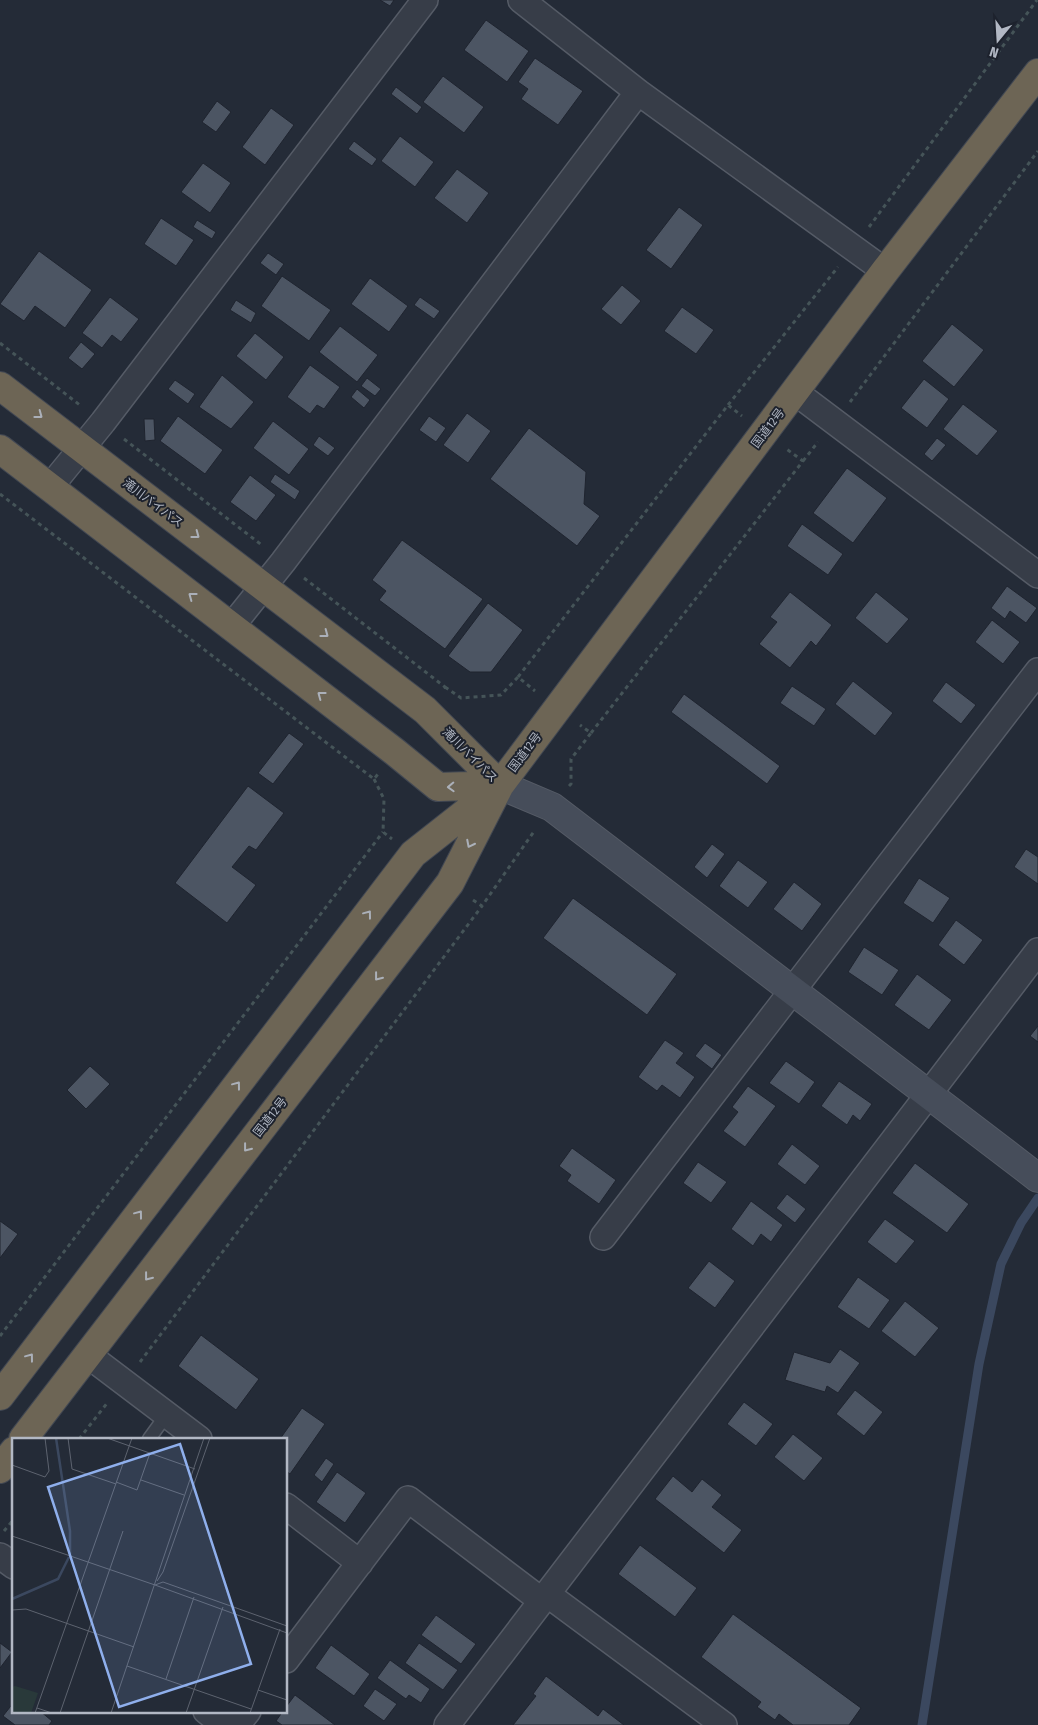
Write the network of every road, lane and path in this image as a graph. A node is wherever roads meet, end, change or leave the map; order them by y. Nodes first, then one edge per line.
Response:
1 (424, 0) edge
2 (521, 0) edge
3 (1037, 0) edge
4 (1038, 73) edge
5 (638, 92) junction
6 (1038, 151) edge
7 (854, 248) junction
8 (885, 271) junction
9 (0, 343) edge
10 (0, 386) edge
11 (794, 392) junction
12 (728, 405) dead end
13 (102, 422) junction
14 (834, 423) junction
15 (82, 448) junction
16 (0, 450) edge
17 (803, 461) dead end
18 (50, 487) junction
19 (283, 562) junction
20 (1038, 575) edge
21 (263, 587) junction
22 (231, 626) junction
23 (1038, 671) edge
24 (425, 710) junction
25 (500, 785) junction
26 (383, 832) dead end
27 (482, 906) dead end
28 (1038, 951) edge
29 (792, 990) junction
30 (928, 1094) junction
31 (1038, 1178) edge
32 (603, 1237) dead end
33 (0, 1336) edge
34 (88, 1355) junction
35 (124, 1382) junction
36 (0, 1396) edge
37 (167, 1414) junction
38 (24, 1438) edge
39 (80, 1438) edge
40 (151, 1438) edge
41 (198, 1438) edge
42 (12, 1454) edge
43 (0, 1469) edge
44 (288, 1508) edge
45 (12, 1521) edge
46 (0, 1536) edge
47 (0, 1556) edge
48 (360, 1563) junction
49 (12, 1565) edge
50 (544, 1597) junction
51 (288, 1657) edge
52 (207, 1712) edge
53 (247, 1712) edge
54 (224, 1725) edge
55 (237, 1725) edge
56 (447, 1725) edge
57 (724, 1725) edge

1 - 13 street
2 - 5 street
3 - 7 path
4 - 8 highway, 国道12号
5 - 7 street
5 - 19 street
6 - 14 path
7 - 8 street
7 - 12 path
8 - 11 highway, 国道12号
9 - 13 path
10 -> 15 highway, 滝川バイパス
11 - 14 street
11 - 25 highway, 国道12号
13 - 15 street
13 - 19 path
14 - 17 path
14 - 20 street
15 - 18 street
15 -> 21 highway, 滝川バイパス
16 - 18 highway, 滝川バイパス
22 -> 18 highway, 滝川バイパス
19 - 21 street
19 - 24 path
21 - 22 street
21 -> 24 highway, 滝川バイパス
25 -> 22 highway, 滝川バイパス
23 - 29 street
24 - 25 highway, 滝川バイパス
25 - 29 street
25 -> 34 highway, 国道12号
36 -> 25 highway, 国道12号
26 - 33 path
27 - 35 path
28 - 30 street
29 - 30 street
29 - 32 street
30 - 31 street
30 - 50 street
34 - 35 street
34 - 38 highway, 国道12号
35 - 37 street
35 - 39 path
37 - 40 lane
37 - 41 street
42 - 43 highway
44 - 48 street
45 - 46 path
47 - 49 street
48 - 50 street
48 - 51 street
50 - 56 street
50 - 57 street
52 - 54 street
53 - 55 street

